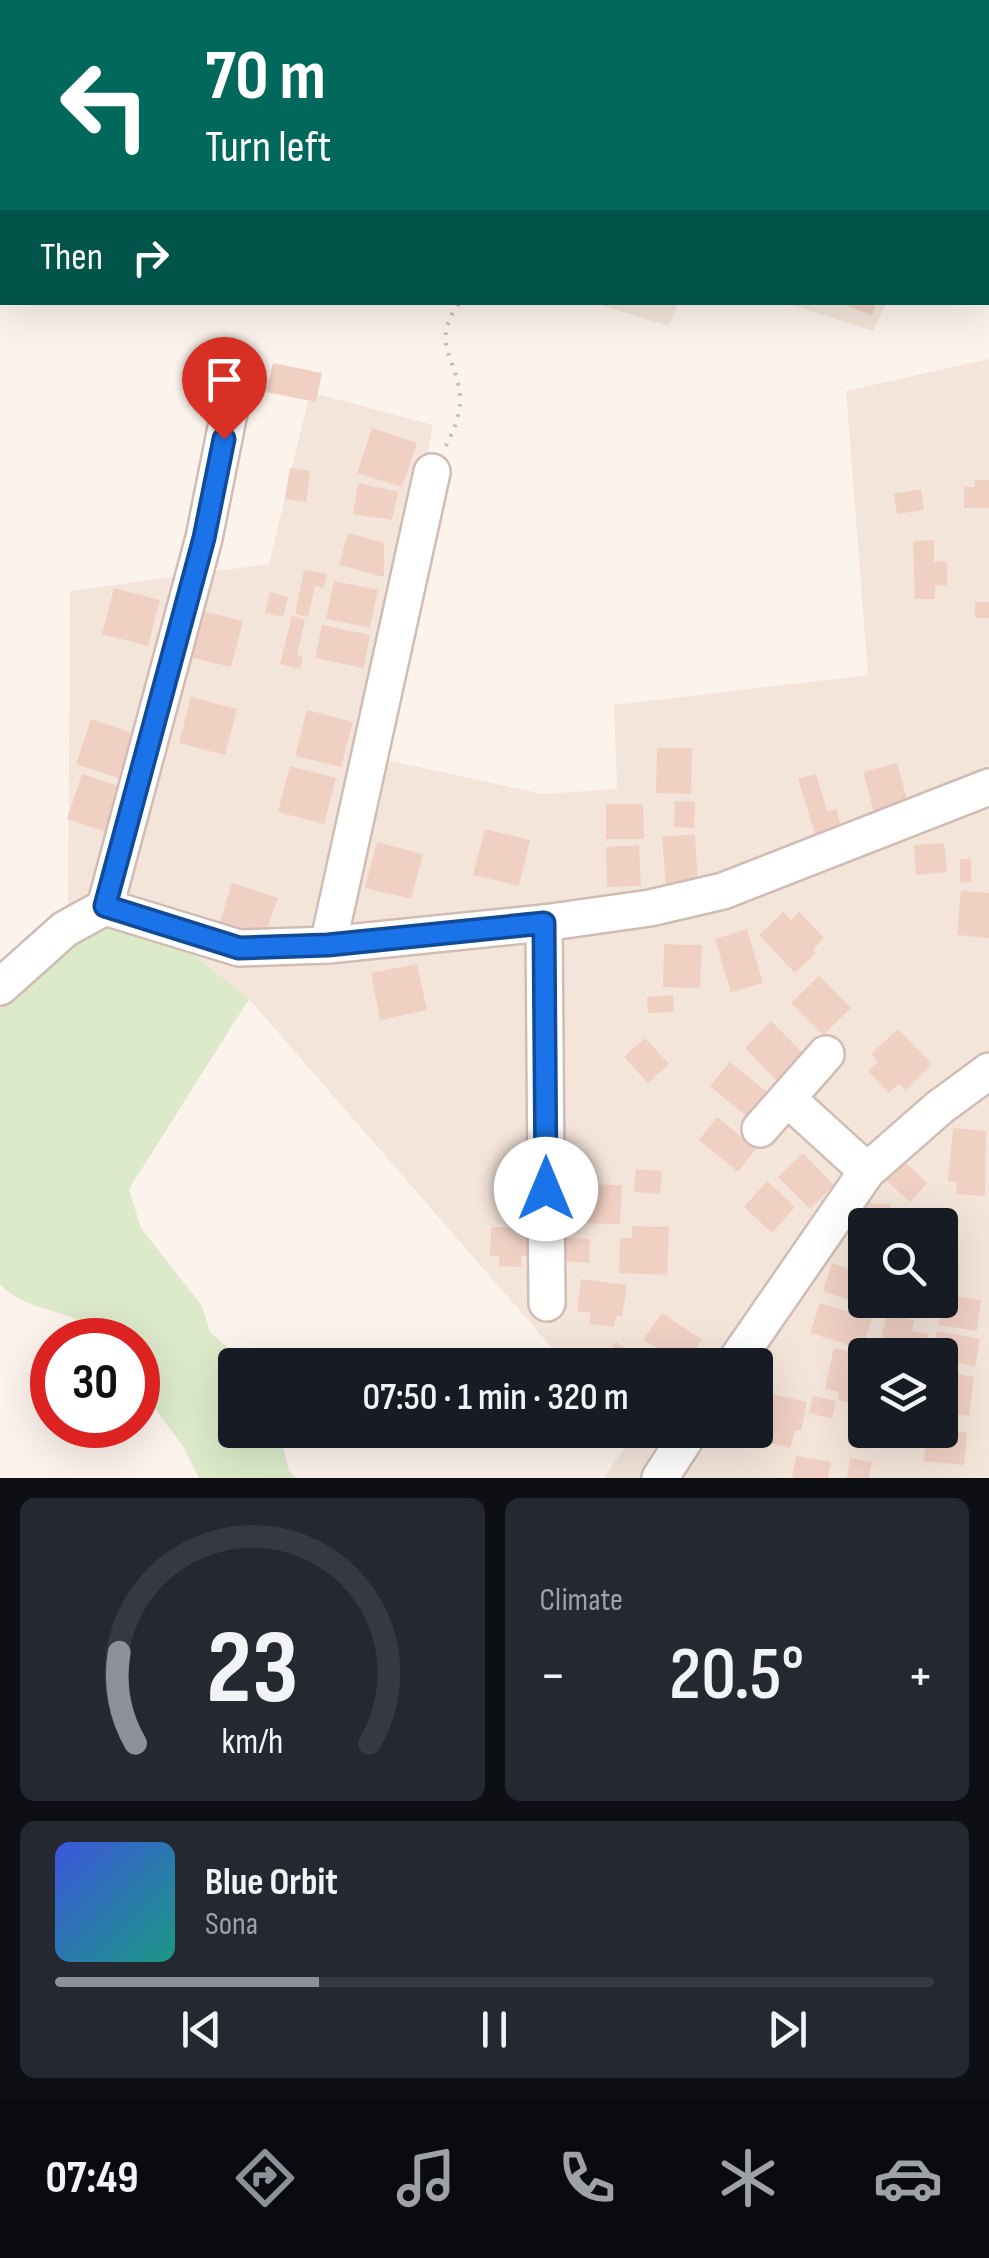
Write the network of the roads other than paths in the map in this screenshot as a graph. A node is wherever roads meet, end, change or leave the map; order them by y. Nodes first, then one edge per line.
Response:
1 (236, 373) dead end
2 (432, 472) road end
3 (989, 787) edge
4 (105, 906) junction
5 (544, 923) junction
6 (328, 945) junction
7 (0, 988) edge
8 (826, 1054) dead end
9 (989, 1071) edge
10 (788, 1099) junction
11 (760, 1129) dead end
12 (867, 1171) junction
13 (547, 1303) dead end
14 (745, 1348) edge
15 (679, 1448) edge
16 (660, 1478) edge

1 - 4 street
2 - 6 street
3 - 5 street
4 - 6 street
4 - 7 street
5 - 6 street
5 - 13 street
8 - 10 street
9 - 12 street
10 - 11 street
10 - 12 street
12 - 14 street
15 - 16 street

